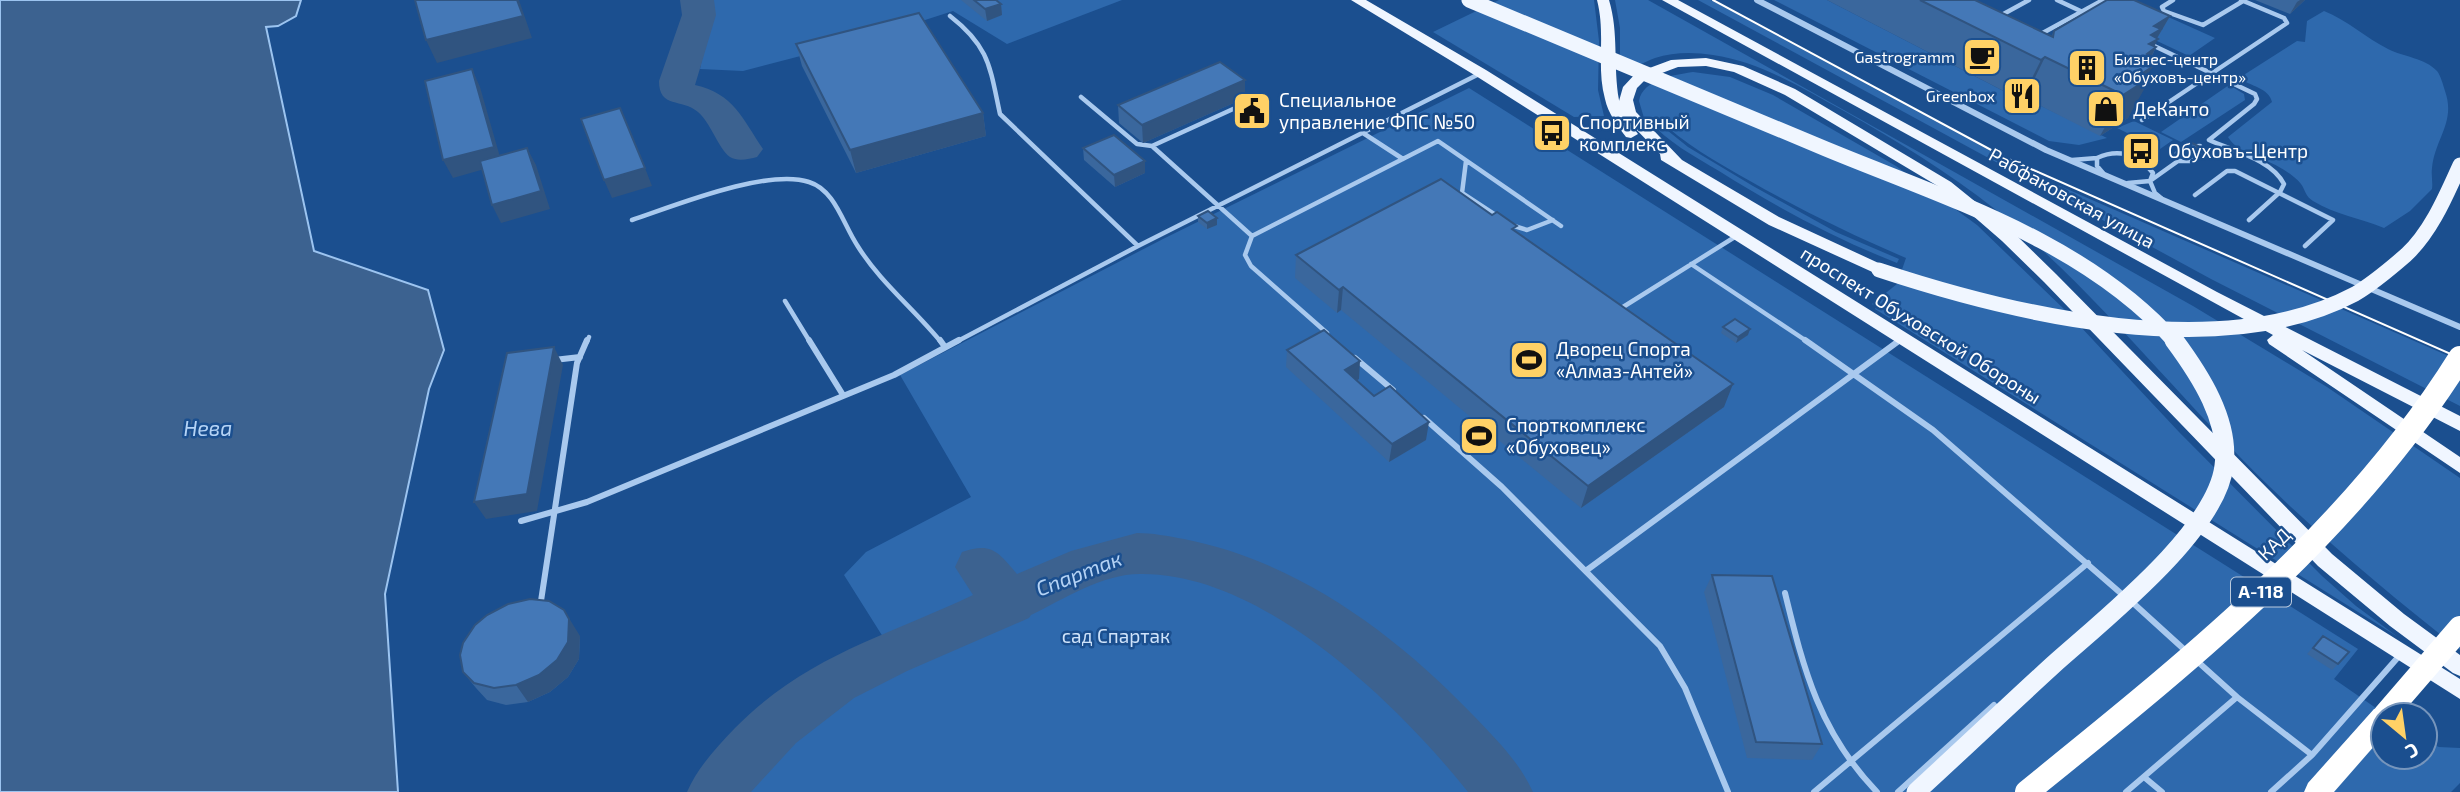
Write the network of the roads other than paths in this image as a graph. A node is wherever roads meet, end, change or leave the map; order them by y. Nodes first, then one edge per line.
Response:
1 (1357, 0) edge
2 (1468, 0) edge
3 (1603, 0) edge
4 (1668, 0) edge
5 (1759, 0) edge
6 (2029, 0) edge
7 (2057, 0) edge
8 (2103, 0) edge
9 (2173, 0) edge
10 (2242, 0) edge
11 (2082, 12) junction
12 (950, 16) dead end
13 (2094, 17) edge
14 (1995, 19) edge
15 (2035, 37) edge
16 (2140, 39) edge
17 (2211, 72) junction
18 (1481, 73) junction
19 (1081, 96) dead end
20 (1255, 99) dead end
21 (2142, 120) edge
22 (1363, 133) junction
23 (2208, 140) junction
24 (1152, 146) junction
25 (2200, 146) junction
26 (2097, 158) junction
27 (1403, 159) junction
28 (2068, 159) junction
29 (1466, 160) junction
30 (2178, 161) junction
31 (1676, 162) junction
32 (2460, 165) edge
33 (2105, 175) junction
34 (2150, 181) junction
35 (2120, 182) junction
36 (2280, 192) junction
37 (2195, 195) dead end
38 (2167, 202) junction
39 (1220, 205) junction
40 (2249, 219) dead end
41 (632, 220) dead end
42 (1553, 220) junction
43 (1561, 226) dead end
44 (1738, 235) junction
45 (1252, 236) junction
46 (1138, 246) junction
47 (2305, 246) dead end
48 (1691, 264) junction
49 (2211, 296) junction
50 (785, 301) dead end
51 (1623, 307) edge
52 (2460, 327) edge
53 (589, 337) dead end
54 (1331, 337) edge
55 (1903, 339) junction
56 (945, 347) junction
57 (1351, 354) edge
58 (580, 357) junction
59 (2460, 358) edge
60 (545, 361) edge
61 (1855, 374) junction
62 (843, 396) junction
63 (1402, 398) edge
64 (1422, 416) edge
65 (2460, 424) edge
66 (2460, 466) edge
67 (554, 513) junction
68 (521, 521) dead end
69 (2088, 563) junction
70 (1587, 570) junction
71 (1785, 593) dead end
72 (541, 601) edge
73 (2460, 628) edge
74 (2402, 652) junction
75 (2460, 667) edge
76 (2460, 690) edge
77 (2237, 697) junction
78 (2397, 701) edge
79 (1994, 705) dead end
80 (2369, 733) edge
81 (2312, 755) junction
82 (1850, 764) junction
83 (2144, 777) junction
84 (1728, 792) edge
85 (1814, 792) edge
86 (1877, 792) edge
87 (1898, 792) edge
88 (1916, 792) edge
89 (2027, 792) edge
90 (2126, 792) edge
91 (2162, 792) edge
92 (2271, 792) edge
93 (2318, 792) edge

1 - 18 main road, проспект Обуховской Обороны
2 - 88 main road, bridge
3 - 31 main road
4 - 49 main road, Рабфаковская улица
5 - 28 street
6 - 14 lane
7 - 11 lane
8 - 11 lane
9 - 10 lane
10 - 17 lane
11 - 13 lane
11 - 15 lane
12 - 46 lane
16 - 17 lane
17 - 21 lane
17 - 23 lane
18 - 22 lane
18 - 44 main road, проспект Обуховской Обороны
19 - 24 lane
20 - 24 lane
22 - 27 lane
22 - 39 lane
23 - 25 lane
23 - 36 lane
24 - 39 lane
25 - 30 lane
25 - 30 lane
26 - 28 lane
26 - 33 lane
26 - 34 lane
27 - 29 lane
27 - 45 lane
28 - 33 street
29 - 42 lane
29 - 42 lane
30 - 34 lane
31 - 32 main road, bridge
31 - 75 main road
33 - 35 street
34 - 35 lane
34 - 38 lane
35 - 38 street
36 - 37 lane
36 - 40 lane
36 - 47 lane
38 - 52 street
39 - 45 lane
39 - 46 lane
41 - 56 lane
42 - 43 lane
44 - 48 lane
44 - 55 main road, проспект Обуховской Обороны
45 - 54 lane
46 - 56 lane
48 - 51 lane
48 - 61 lane
49 - 65 main road, Рабфаковская улица
49 - 66 main road
50 - 62 lane
53 - 58 lane
55 - 61 lane
55 - 74 main road, проспект Обуховской Обороны
56 - 62 lane
57 - 63 lane
58 - 60 lane
58 - 67 lane
59 - 89 highway, КАД / А-118, bridge
61 - 69 lane
61 - 70 lane
62 - 67 lane
64 - 70 lane
67 - 68 lane
67 - 72 lane
69 - 77 lane
69 - 82 lane
70 - 84 lane
71 - 82 lane
73 - 78 highway, bridge
74 - 76 main road, проспект Обуховской Обороны
74 - 81 lane
77 - 81 lane
77 - 83 lane
79 - 87 lane
80 - 93 highway
81 - 92 lane
82 - 85 lane
82 - 86 lane
83 - 90 lane
83 - 91 lane

